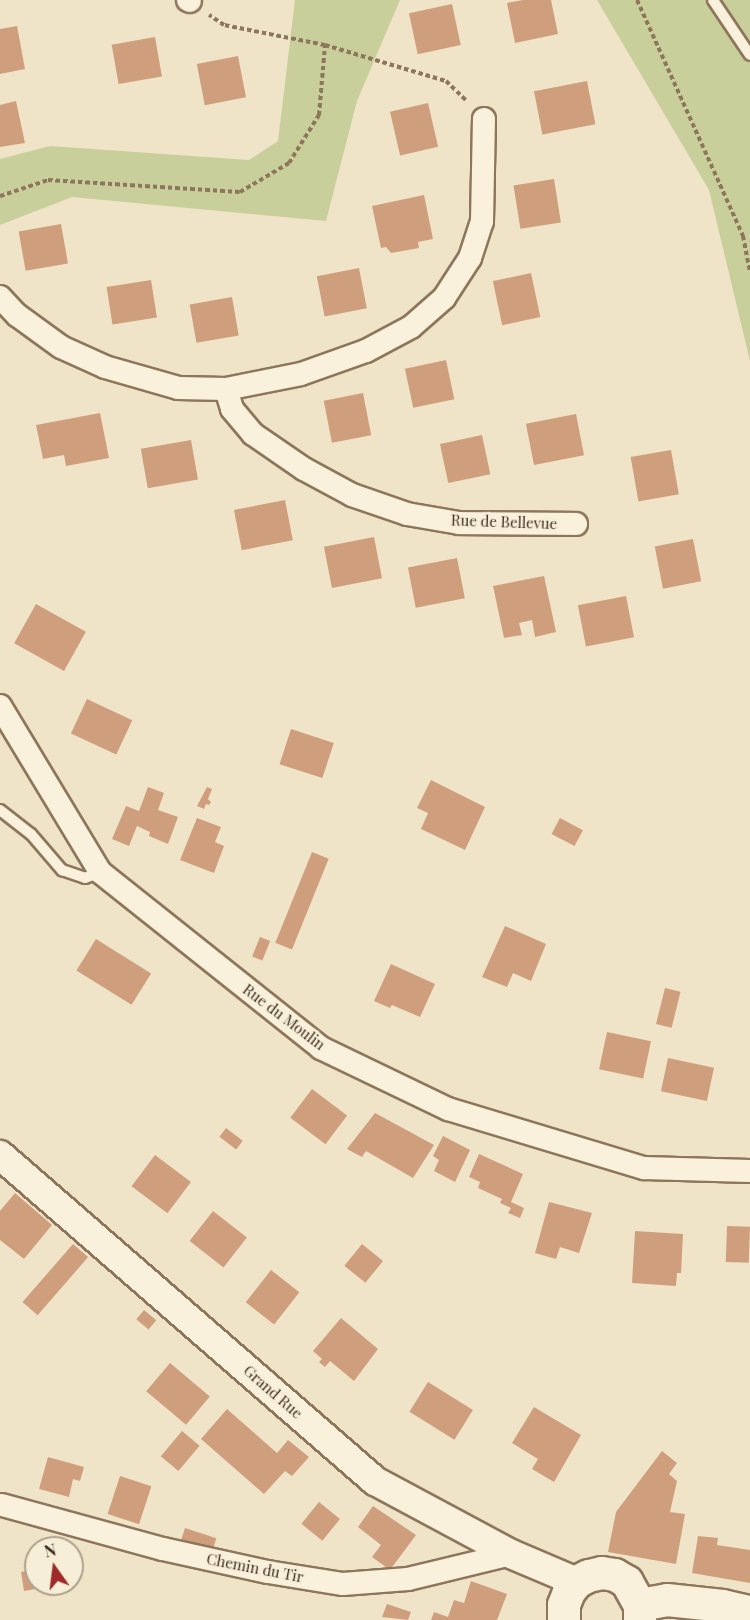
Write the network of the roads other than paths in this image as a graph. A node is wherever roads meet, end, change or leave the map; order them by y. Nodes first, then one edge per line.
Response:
1 (713, 0) edge
2 (750, 55) edge
3 (484, 118) road end
4 (0, 297) edge
5 (226, 389) junction
6 (576, 524) dead end
7 (0, 706) edge
8 (0, 810) edge
9 (99, 872) junction
10 (0, 1155) edge
11 (750, 1171) edge
12 (2, 1505) dead end
13 (511, 1554) junction
14 (577, 1582) junction
15 (640, 1612) edge
16 (750, 1612) edge
17 (564, 1620) edge

1 - 2 lane
3 - 5 street
4 - 5 street
5 - 6 street, Rue de Bellevue
7 - 9 street, Rue du Moulin
8 - 9 lane
9 - 11 street, Rue du Moulin
10 - 13 street, Grand Rue
12 - 13 street, Chemin du Tir
13 - 14 street, Grand Rue
14 - 15 main road
14 - 17 main road
15 - 16 main road

